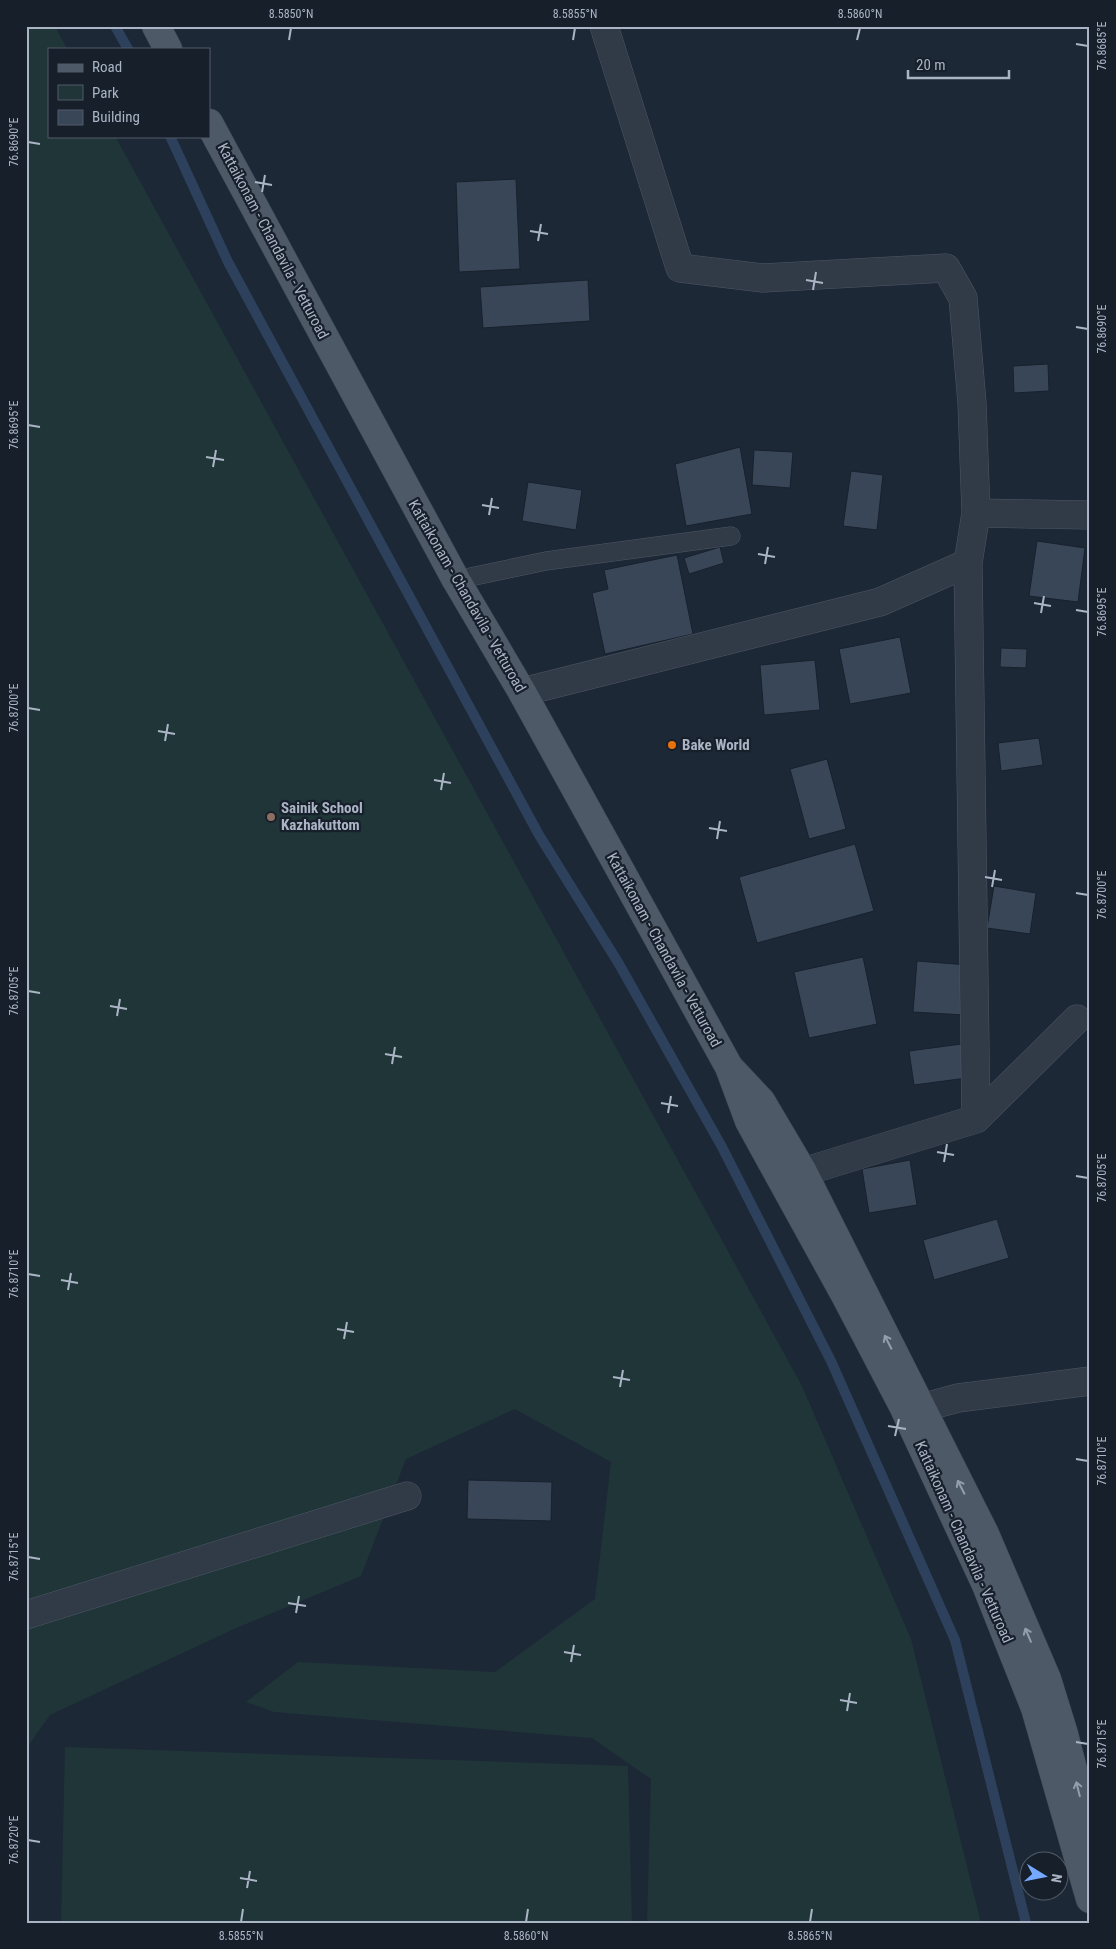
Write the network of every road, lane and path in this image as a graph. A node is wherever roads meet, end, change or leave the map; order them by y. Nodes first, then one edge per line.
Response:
1 (156, 26) edge
2 (604, 26) edge
3 (167, 48) edge
4 (210, 125) edge
5 (976, 513) junction
6 (1090, 515) edge
7 (731, 536) dead end
8 (968, 563) junction
9 (456, 580) junction
10 (522, 692) junction
11 (1076, 1019) dead end
12 (728, 1067) junction
13 (976, 1119) junction
14 (803, 1172) junction
15 (1090, 1381) edge
16 (922, 1408) junction
17 (407, 1496) dead end
18 (26, 1615) edge
19 (1090, 1836) edge
20 (1090, 1899) edge

1 - 3 main road
2 - 5 street
4 - 9 main road, Kattaikonam - Chandavila - Vetturoad
5 - 6 street
5 - 8 street
7 - 9 lane
8 - 10 street
8 - 13 street
9 - 10 main road, Kattaikonam - Chandavila - Vetturoad
10 - 12 main road, Kattaikonam - Chandavila - Vetturoad
11 - 13 street
12 - 14 main road, Kattaikonam - Chandavila - Vetturoad
12 - 20 main road, Kattaikonam - Chandavila - Vetturoad
13 - 14 street
16 -> 14 main road, Kattaikonam - Chandavila - Vetturoad
15 - 16 street
19 -> 16 main road, Kattaikonam - Chandavila - Vetturoad
17 - 18 street

